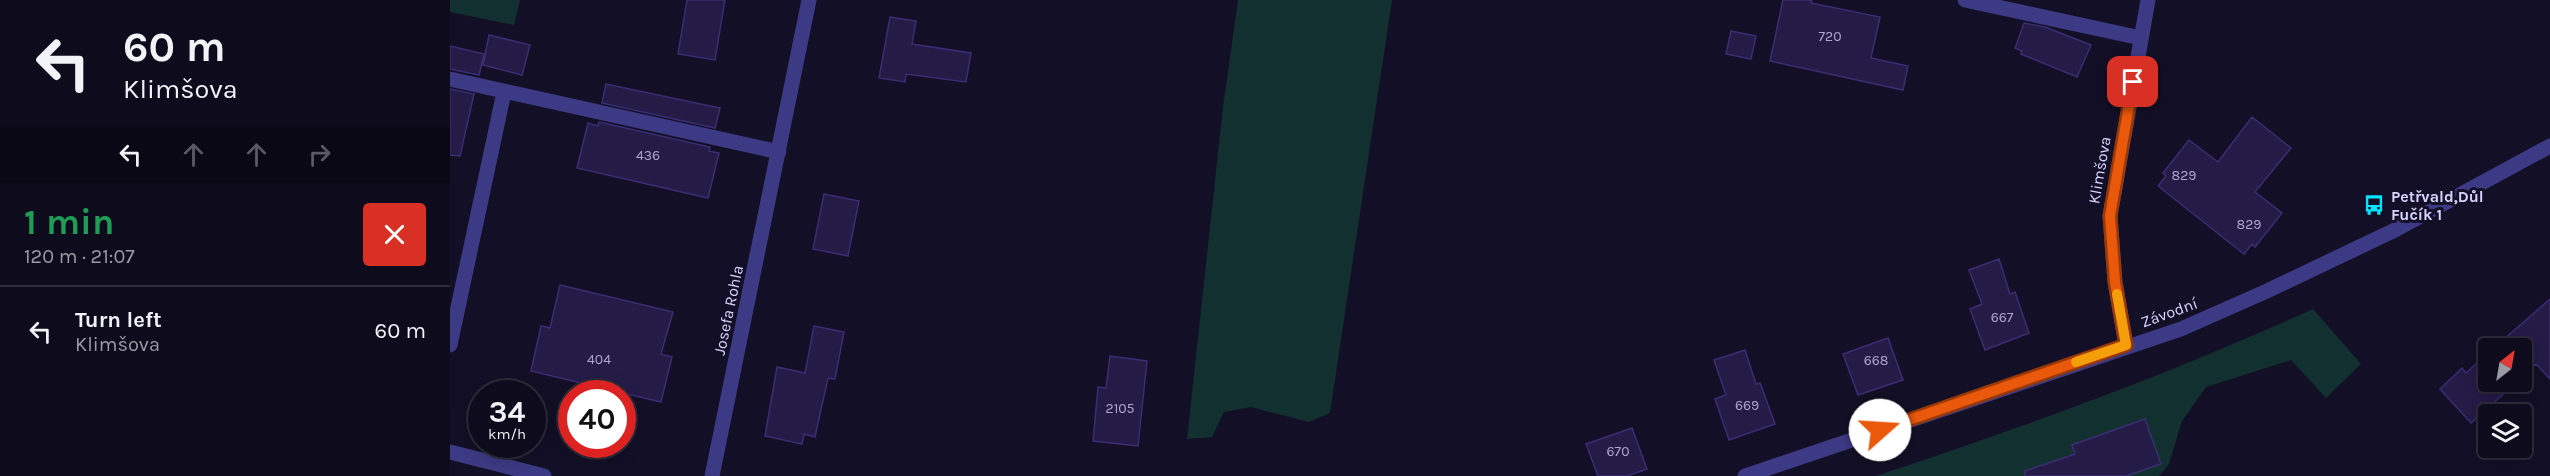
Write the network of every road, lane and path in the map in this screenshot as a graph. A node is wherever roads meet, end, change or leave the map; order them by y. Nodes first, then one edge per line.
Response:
1 (809, 0) edge
2 (1965, 0) edge
3 (2148, 0) edge
4 (2141, 38) junction
5 (450, 79) edge
6 (504, 92) junction
7 (2550, 146) edge
8 (779, 152) junction
9 (450, 345) edge
10 (2126, 345) junction
11 (450, 452) edge
12 (544, 476) edge
13 (712, 476) edge
14 (1745, 476) edge

1 - 8 street, Josefa Rohla
2 - 4 street
3 - 4 street, Klimšova
4 - 10 street, Klimšova
5 - 6 street
6 - 8 street
6 - 9 street
7 - 10 street, Závodní
8 - 13 street, Josefa Rohla
10 - 14 street, Závodní
11 - 12 street

